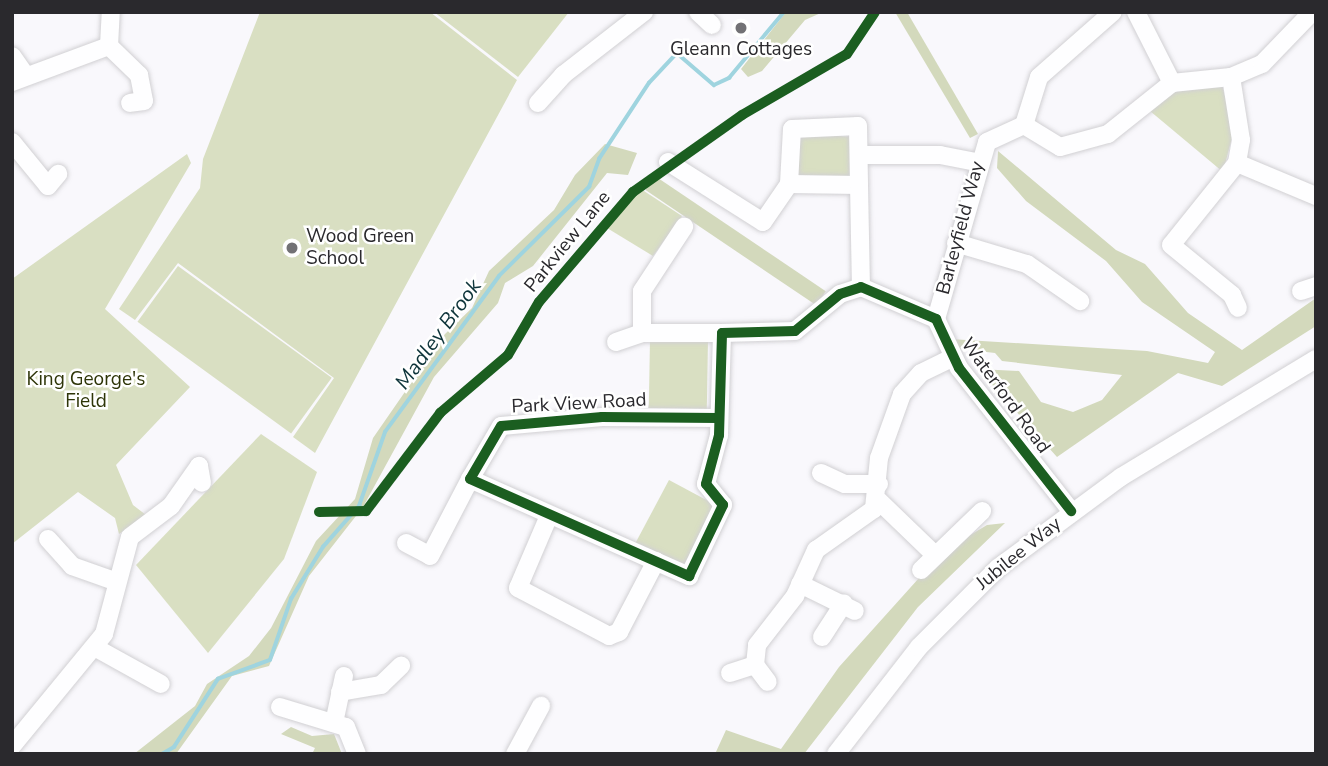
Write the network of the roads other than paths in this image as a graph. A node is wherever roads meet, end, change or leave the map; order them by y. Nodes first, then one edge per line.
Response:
1 (111, 12) edge
2 (644, 12) edge
3 (698, 12) edge
4 (1113, 12) edge
5 (1136, 12) edge
6 (1312, 12) edge
7 (712, 24) dead end
8 (109, 46) junction
9 (12, 56) edge
10 (18, 77) edge
11 (1231, 77) junction
12 (1172, 83) junction
13 (538, 103) dead end
14 (143, 105) dead end
15 (1024, 124) junction
16 (12, 142) edge
17 (859, 155) junction
18 (668, 162) dead end
19 (977, 162) junction
20 (1237, 163) junction
21 (58, 174) dead end
22 (789, 184) junction
23 (859, 184) junction
24 (1316, 196) edge
25 (684, 227) dead end
26 (956, 243) junction
27 (860, 287) junction
28 (1080, 301) dead end
29 (1238, 308) dead end
30 (936, 319) junction
31 (642, 333) junction
32 (722, 333) junction
33 (616, 342) dead end
34 (952, 358) junction
35 (1316, 359) edge
36 (718, 418) junction
37 (821, 473) dead end
38 (470, 479) junction
39 (202, 482) dead end
40 (879, 493) junction
41 (982, 511) dead end
42 (1072, 511) junction
43 (548, 518) junction
44 (48, 539) dead end
45 (406, 543) dead end
46 (934, 554) junction
47 (656, 561) junction
48 (921, 570) dead end
49 (117, 582) junction
50 (800, 584) junction
51 (822, 637) dead end
52 (96, 648) junction
53 (755, 665) junction
54 (401, 666) dead end
55 (730, 673) dead end
56 (768, 682) dead end
57 (161, 684) dead end
58 (541, 706) dead end
59 (279, 707) dead end
60 (334, 723) junction
61 (12, 746) edge
62 (357, 754) edge
63 (515, 754) edge
64 (836, 754) edge

1 - 8 street
2 - 13 street
3 - 7 street
4 - 15 street
5 - 12 street
6 - 11 street
8 - 10 street
8 - 14 street
9 - 10 street
11 - 12 street
11 - 20 street
12 - 15 street
15 - 19 street, Barleyfield Way
16 - 21 street
17 - 19 street
17 - 22 street
17 - 23 street
18 - 22 street
19 - 26 street, Barleyfield Way
20 - 24 street
20 - 29 street
22 - 23 street
23 - 27 street
25 - 31 street
26 - 28 street
26 - 30 street, Barleyfield Way
27 - 30 street
27 - 32 street
30 - 34 street, Waterford Road
31 - 32 street
31 - 33 street
32 - 36 street
34 - 40 street
34 - 42 street, Waterford Road
35 - 42 street, Jubilee Way
36 - 38 street, Park View Road
36 - 47 street
37 - 40 street
38 - 43 street
38 - 45 street
39 - 49 street
40 - 46 street
40 - 50 street
41 - 46 street
42 - 64 street, Jubilee Way
43 - 47 street
43 - 47 street
44 - 49 street
46 - 48 street
49 - 52 street
50 - 51 street
50 - 53 street
52 - 57 street
52 - 61 street
53 - 55 street
53 - 56 street
54 - 60 street
58 - 63 street
59 - 60 street
60 - 62 street

